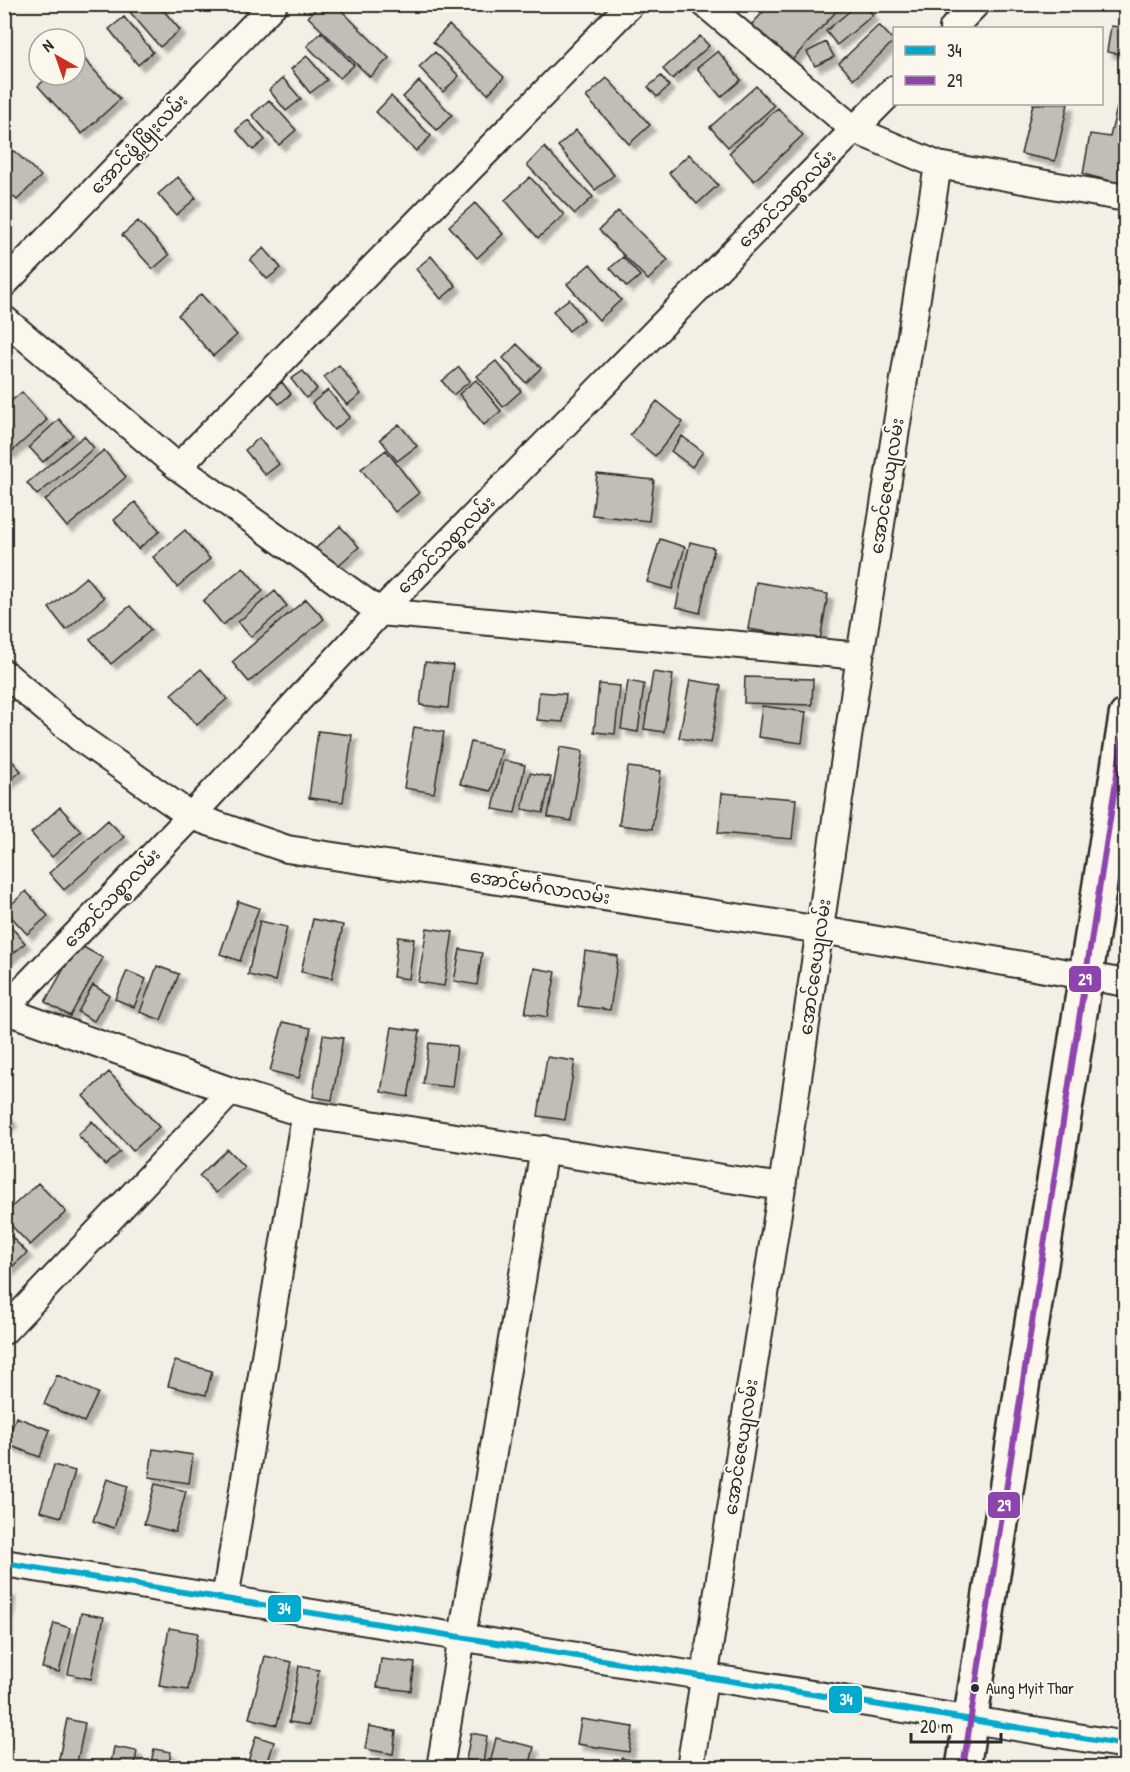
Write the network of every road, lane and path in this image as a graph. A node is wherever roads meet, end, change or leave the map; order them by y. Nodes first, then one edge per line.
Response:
1 (274, 4) edge
2 (631, 4) edge
3 (705, 4) edge
4 (976, 4) edge
5 (954, 27) edge
6 (893, 90) edge
7 (855, 130) junction
8 (938, 165) junction
9 (1125, 198) edge
10 (4, 284) edge
11 (4, 320) edge
12 (178, 467) junction
13 (380, 612) junction
14 (860, 656) junction
15 (4, 673) edge
16 (1125, 716) edge
17 (191, 816) junction
18 (821, 930) junction
19 (1087, 977) junction
20 (1125, 982) edge
21 (4, 1010) edge
22 (231, 1091) junction
23 (305, 1114) junction
24 (544, 1149) junction
25 (782, 1187) junction
26 (4, 1331) edge
27 (4, 1563) edge
28 (225, 1599) junction
29 (460, 1638) junction
30 (704, 1678) junction
31 (970, 1720) junction
32 (1125, 1745) edge
33 (440, 1767) edge
34 (690, 1767) edge
35 (963, 1767) edge

1 - 10 street, အောင်ဖွံ့ဖြိုးလမ်း
2 - 12 street
3 - 7 street
4 - 5 street
6 - 7 street, အောင်သစ္စာလမ်း
7 - 8 street
7 - 13 street, အောင်သစ္စာလမ်း
8 - 9 street
8 - 14 street, အောင်ဇေယျလမ်း
11 - 12 street
12 - 13 street
13 - 14 street
13 - 17 street, အောင်သစ္စာလမ်း
14 - 18 street, အောင်ဇေယျလမ်း
15 - 17 street, အောင်မင်္ဂလာလမ်း
16 - 19 street
17 - 18 street, အောင်မင်္ဂလာလမ်း
17 - 21 street, အောင်သစ္စာလမ်း
18 - 19 street, အောင်မင်္ဂလာလမ်း
18 - 25 street, အောင်ဇေယျလမ်း
19 - 20 street, အောင်မင်္ဂလာလမ်း
19 - 31 street
21 - 22 street
22 - 23 street
22 - 26 street
23 - 24 street
23 - 28 street
24 - 25 street
24 - 29 street
25 - 30 street, အောင်ဇေယျလမ်း
27 - 28 street
28 - 29 street
29 - 30 street
29 - 33 street
30 - 31 street
30 - 34 street, အောင်ဇေယျလမ်း
31 - 32 street
31 - 35 street

